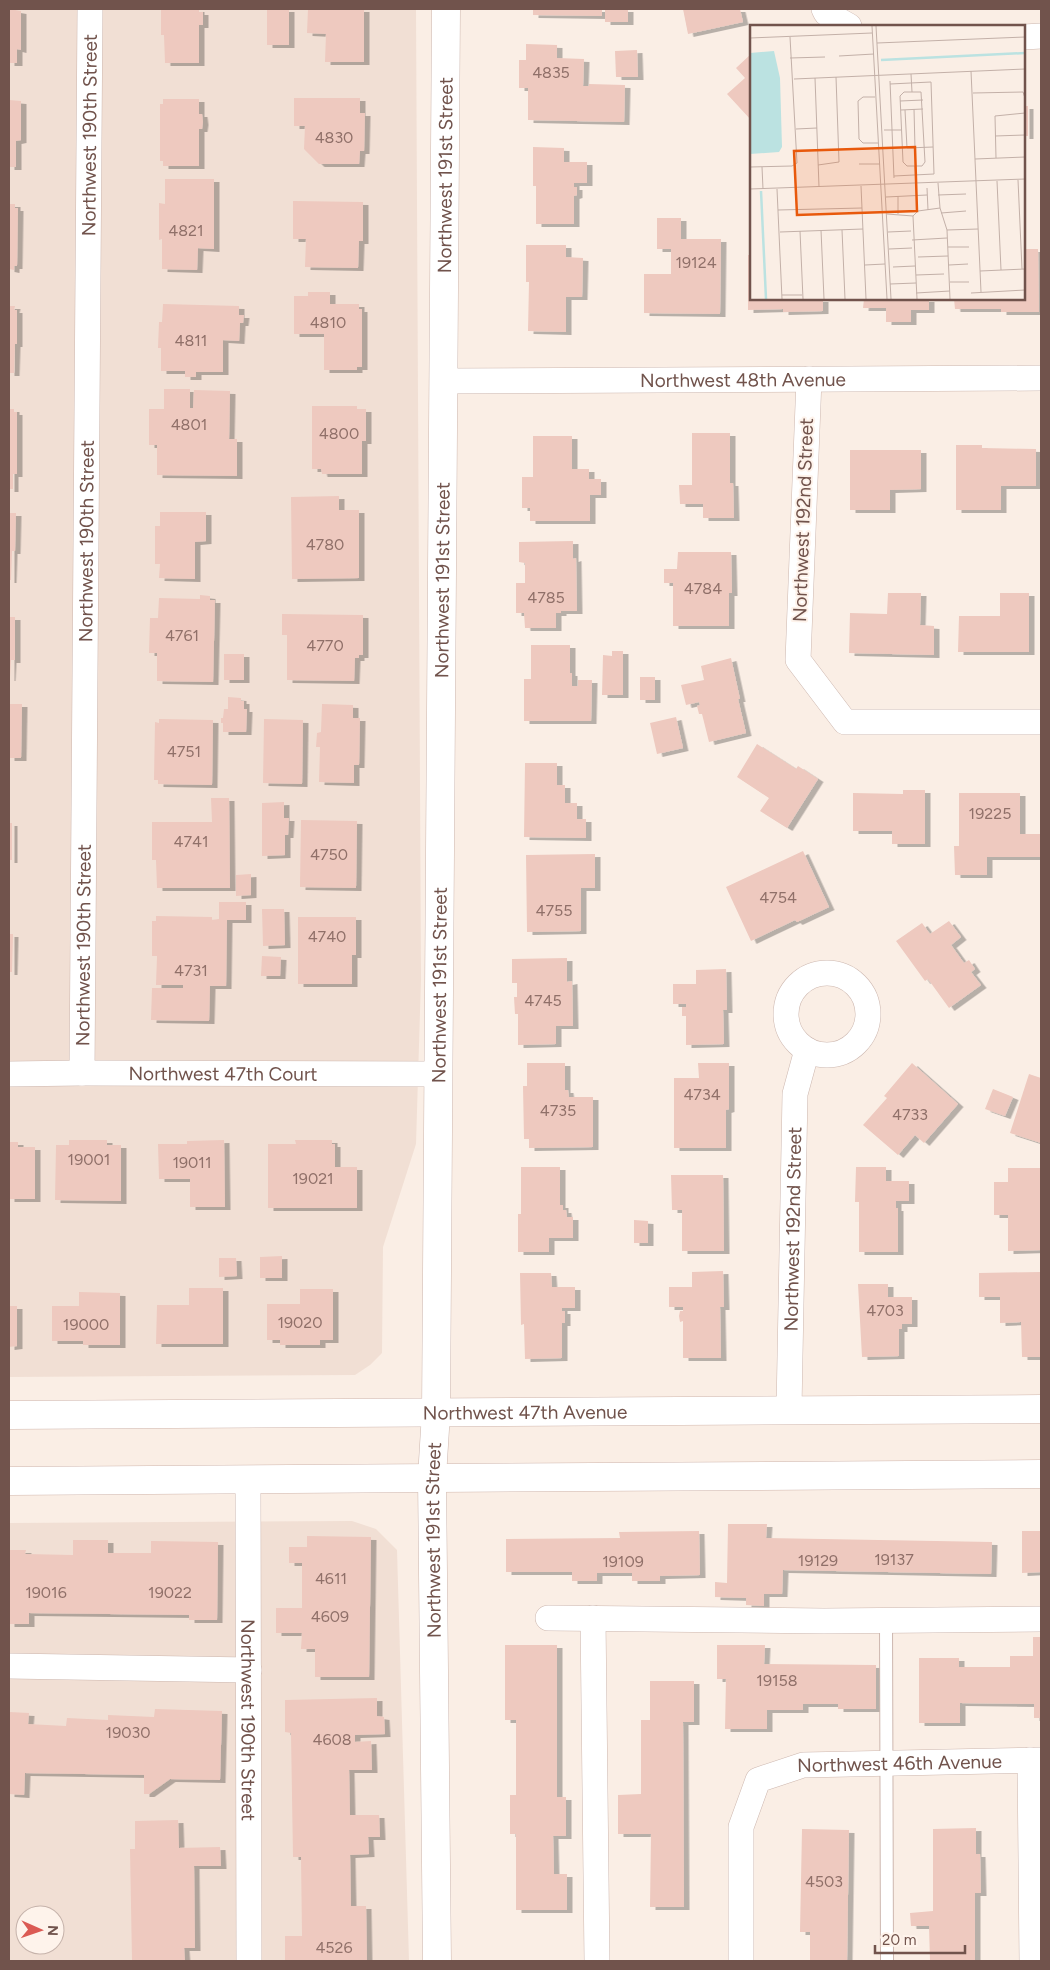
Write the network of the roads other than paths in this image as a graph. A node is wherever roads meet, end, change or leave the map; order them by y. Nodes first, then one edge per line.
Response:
1 (90, 9) edge
2 (446, 9) edge
3 (825, 11) edge
4 (847, 25) edge
5 (1041, 36) edge
6 (1025, 37) edge
7 (1041, 378) edge
8 (809, 379) junction
9 (444, 381) junction
10 (1041, 722) edge
11 (807, 1050) dead end
12 (82, 1073) junction
13 (9, 1074) edge
14 (437, 1074) junction
15 (1041, 1409) edge
16 (789, 1410) junction
17 (436, 1413) junction
18 (9, 1415) edge
19 (1041, 1474) edge
20 (432, 1477) junction
21 (9, 1480) edge
22 (248, 1480) junction
23 (548, 1618) dead end
24 (594, 1618) junction
25 (1041, 1619) edge
26 (886, 1620) junction
27 (9, 1666) edge
28 (249, 1670) junction
29 (1036, 1760) edge
30 (886, 1763) junction
31 (1036, 1842) edge
32 (249, 1961) edge
33 (437, 1961) edge
34 (597, 1961) edge
35 (741, 1961) edge
36 (887, 1961) edge
37 (1032, 1961) edge

1 - 12 street, Northwest 190th Street
2 - 9 main road, Northwest 191st Street
3 - 4 street
5 - 6 street
7 - 8 street, Northwest 48th Avenue
8 - 9 street, Northwest 48th Avenue
8 - 10 street, Northwest 192nd Street
9 - 14 main road, Northwest 191st Street
11 - 16 street, Northwest 192nd Street
12 - 13 street, Northwest 47th Court
12 - 14 street, Northwest 47th Court
14 - 17 main road, Northwest 191st Street
15 - 16 main road, Northwest 47th Avenue
16 - 17 main road, Northwest 47th Avenue
17 - 18 main road, Northwest 47th Avenue
17 - 20 main road, Northwest 191st Street
19 - 20 main road
20 - 22 main road
20 - 33 main road, Northwest 191st Street
21 - 22 main road
22 - 28 street, Northwest 190th Street
23 - 24 street
24 - 26 street
24 - 34 street
25 - 26 street
26 - 30 lane
27 - 28 street
28 - 32 street, Northwest 190th Street
29 - 30 street, Northwest 46th Avenue
29 - 31 street
30 - 35 street, Northwest 46th Avenue
30 - 36 lane
31 - 37 street

